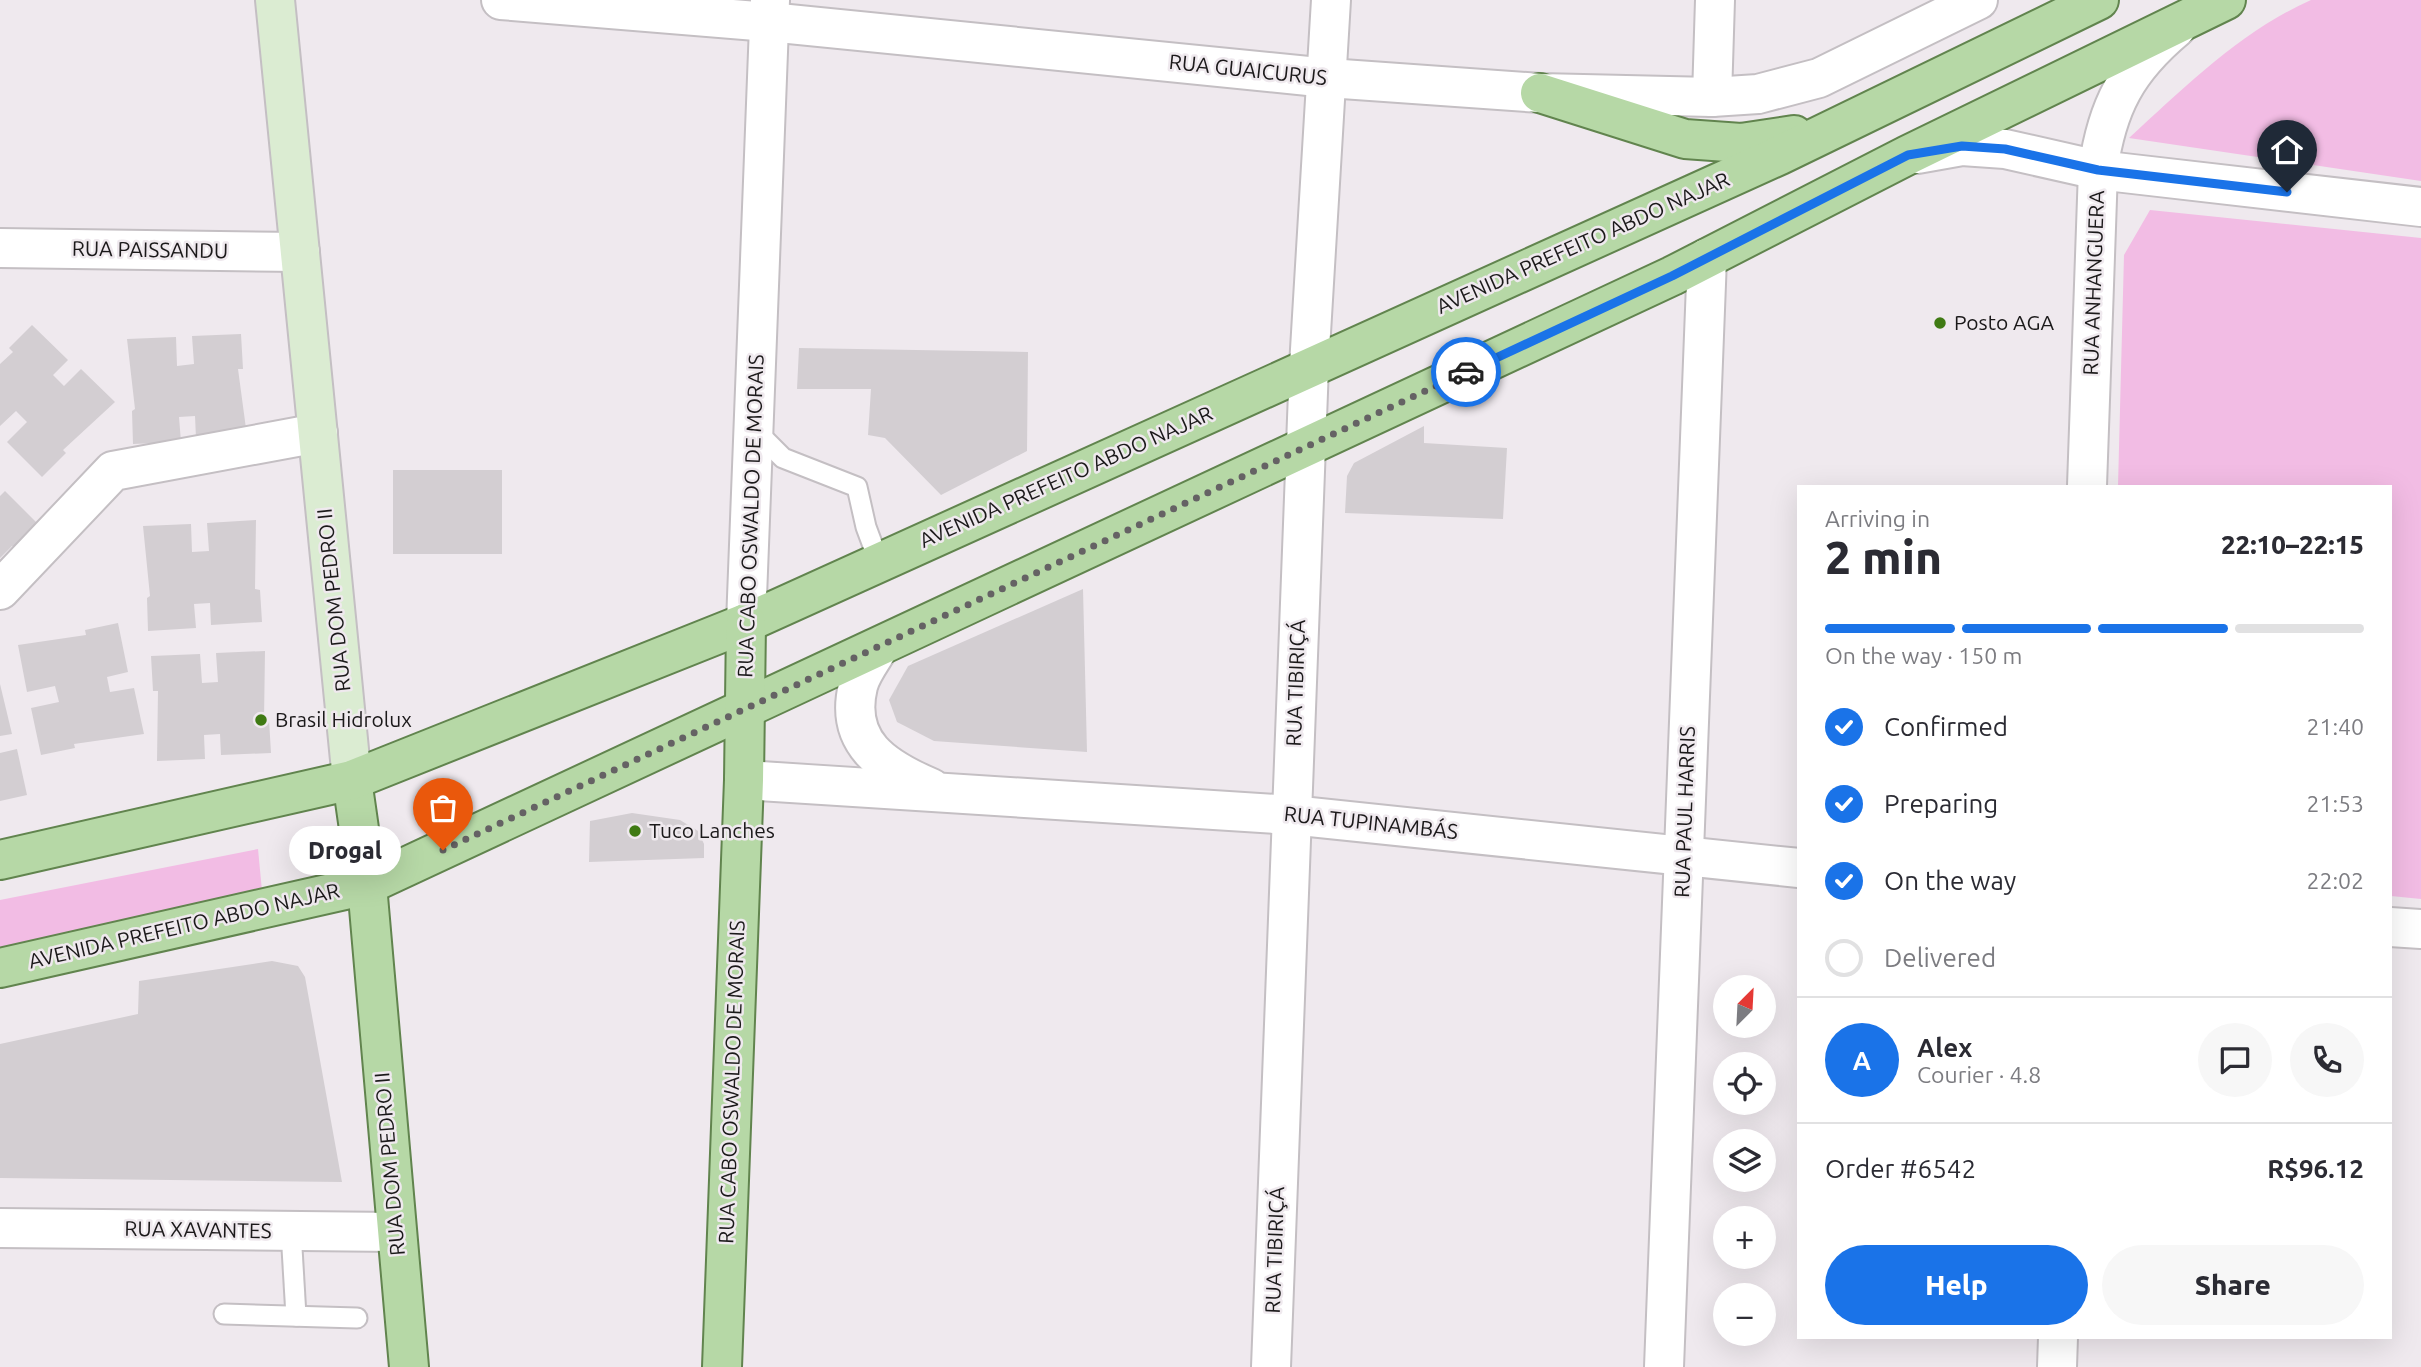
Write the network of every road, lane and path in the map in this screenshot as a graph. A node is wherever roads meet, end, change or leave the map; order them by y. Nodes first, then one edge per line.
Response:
1 (275, 0) edge
2 (500, 0) edge
3 (1331, 0) edge
4 (1715, 0) edge
5 (1978, 0) edge
6 (2099, 0) edge
7 (2226, 0) edge
8 (770, 11) edge
9 (2181, 24) junction
10 (1328, 78) junction
11 (1540, 93) junction
12 (1712, 97) junction
13 (1838, 127) junction
14 (1908, 155) junction
15 (2098, 170) junction
16 (2421, 207) edge
17 (0, 248) edge
18 (300, 252) junction
19 (1707, 258) junction
20 (1309, 366) junction
21 (753, 428) junction
22 (318, 433) junction
23 (1307, 447) junction
24 (2087, 485) edge
25 (880, 562) junction
26 (0, 590) edge
27 (746, 623) junction
28 (878, 647) junction
29 (746, 710) junction
30 (352, 780) junction
31 (744, 780) junction
32 (943, 793) junction
33 (1291, 815) junction
34 (1683, 855) junction
35 (0, 860) edge
36 (1797, 868) edge
37 (367, 885) junction
38 (2392, 926) edge
39 (2421, 929) edge
40 (0, 968) edge
41 (0, 1228) edge
42 (291, 1231) junction
43 (395, 1232) junction
44 (224, 1314) dead end
45 (296, 1316) junction
46 (357, 1318) dead end
47 (2058, 1339) edge
48 (409, 1367) edge
49 (722, 1367) edge
50 (1271, 1367) edge
51 (1664, 1367) edge
52 (2057, 1367) edge

1 - 18 main road, RUA DOM PEDRO II
2 - 8 street, RUA GUAICURUS
3 - 10 street, RUA TIBIRIÇÁ
4 - 12 street
5 - 12 street, RUA GUAICURUS
6 - 13 main road, AVENIDA PREFEITO ABDO NAJAR
7 - 9 main road, AVENIDA PREFEITO ABDO NAJAR
8 - 10 street, RUA GUAICURUS
8 - 21 street, RUA CABO OSWALDO DE MORAIS
9 - 14 main road, AVENIDA PREFEITO ABDO NAJAR
9 - 15 street, RUA ANHANGUERA
10 - 11 street, RUA GUAICURUS
10 - 20 street, RUA TIBIRIÇÁ
11 - 12 street, RUA GUAICURUS
11 - 13 main road
13 - 20 main road, AVENIDA PREFEITO ABDO NAJAR
14 - 15 street
14 - 19 main road, AVENIDA PREFEITO ABDO NAJAR
15 - 16 street
15 - 24 street, RUA ANHANGUERA
17 - 18 street, RUA PAISSANDU
18 - 22 main road, RUA DOM PEDRO II
19 - 23 main road, AVENIDA PREFEITO ABDO NAJAR
19 - 34 street, RUA PAUL HARRIS
20 - 23 street, RUA TIBIRIÇÁ
20 - 25 main road, AVENIDA PREFEITO ABDO NAJAR
21 - 25 lane
21 - 27 street, RUA CABO OSWALDO DE MORAIS
22 - 26 street
22 - 30 main road, RUA DOM PEDRO II
23 - 28 main road, AVENIDA PREFEITO ABDO NAJAR
23 - 33 street, RUA TIBIRIÇÁ
25 - 27 main road, AVENIDA PREFEITO ABDO NAJAR
27 - 29 main road, RUA CABO OSWALDO DE MORAIS
27 - 30 main road, AVENIDA PREFEITO ABDO NAJAR
28 - 29 main road, AVENIDA PREFEITO ABDO NAJAR
28 - 32 street, RUA TUPINAMBÁS
29 - 31 main road, RUA CABO OSWALDO DE MORAIS
29 - 37 main road, AVENIDA PREFEITO ABDO NAJAR
30 - 35 main road, AVENIDA PREFEITO ABDO NAJAR
30 - 37 main road, RUA DOM PEDRO II
31 - 32 street, RUA TUPINAMBÁS
31 - 49 main road, RUA CABO OSWALDO DE MORAIS
32 - 33 street, RUA TUPINAMBÁS
33 - 34 street, RUA TUPINAMBÁS
33 - 50 street, RUA TIBIRIÇÁ
34 - 36 street, RUA TUPINAMBÁS
34 - 51 street, RUA PAUL HARRIS
37 - 40 main road, AVENIDA PREFEITO ABDO NAJAR
37 - 43 main road, RUA DOM PEDRO II
38 - 39 street
41 - 42 street, RUA XAVANTES
42 - 43 street, RUA XAVANTES
42 - 45 lane
43 - 48 main road, RUA DOM PEDRO II
44 - 45 lane
45 - 46 lane
47 - 52 street

